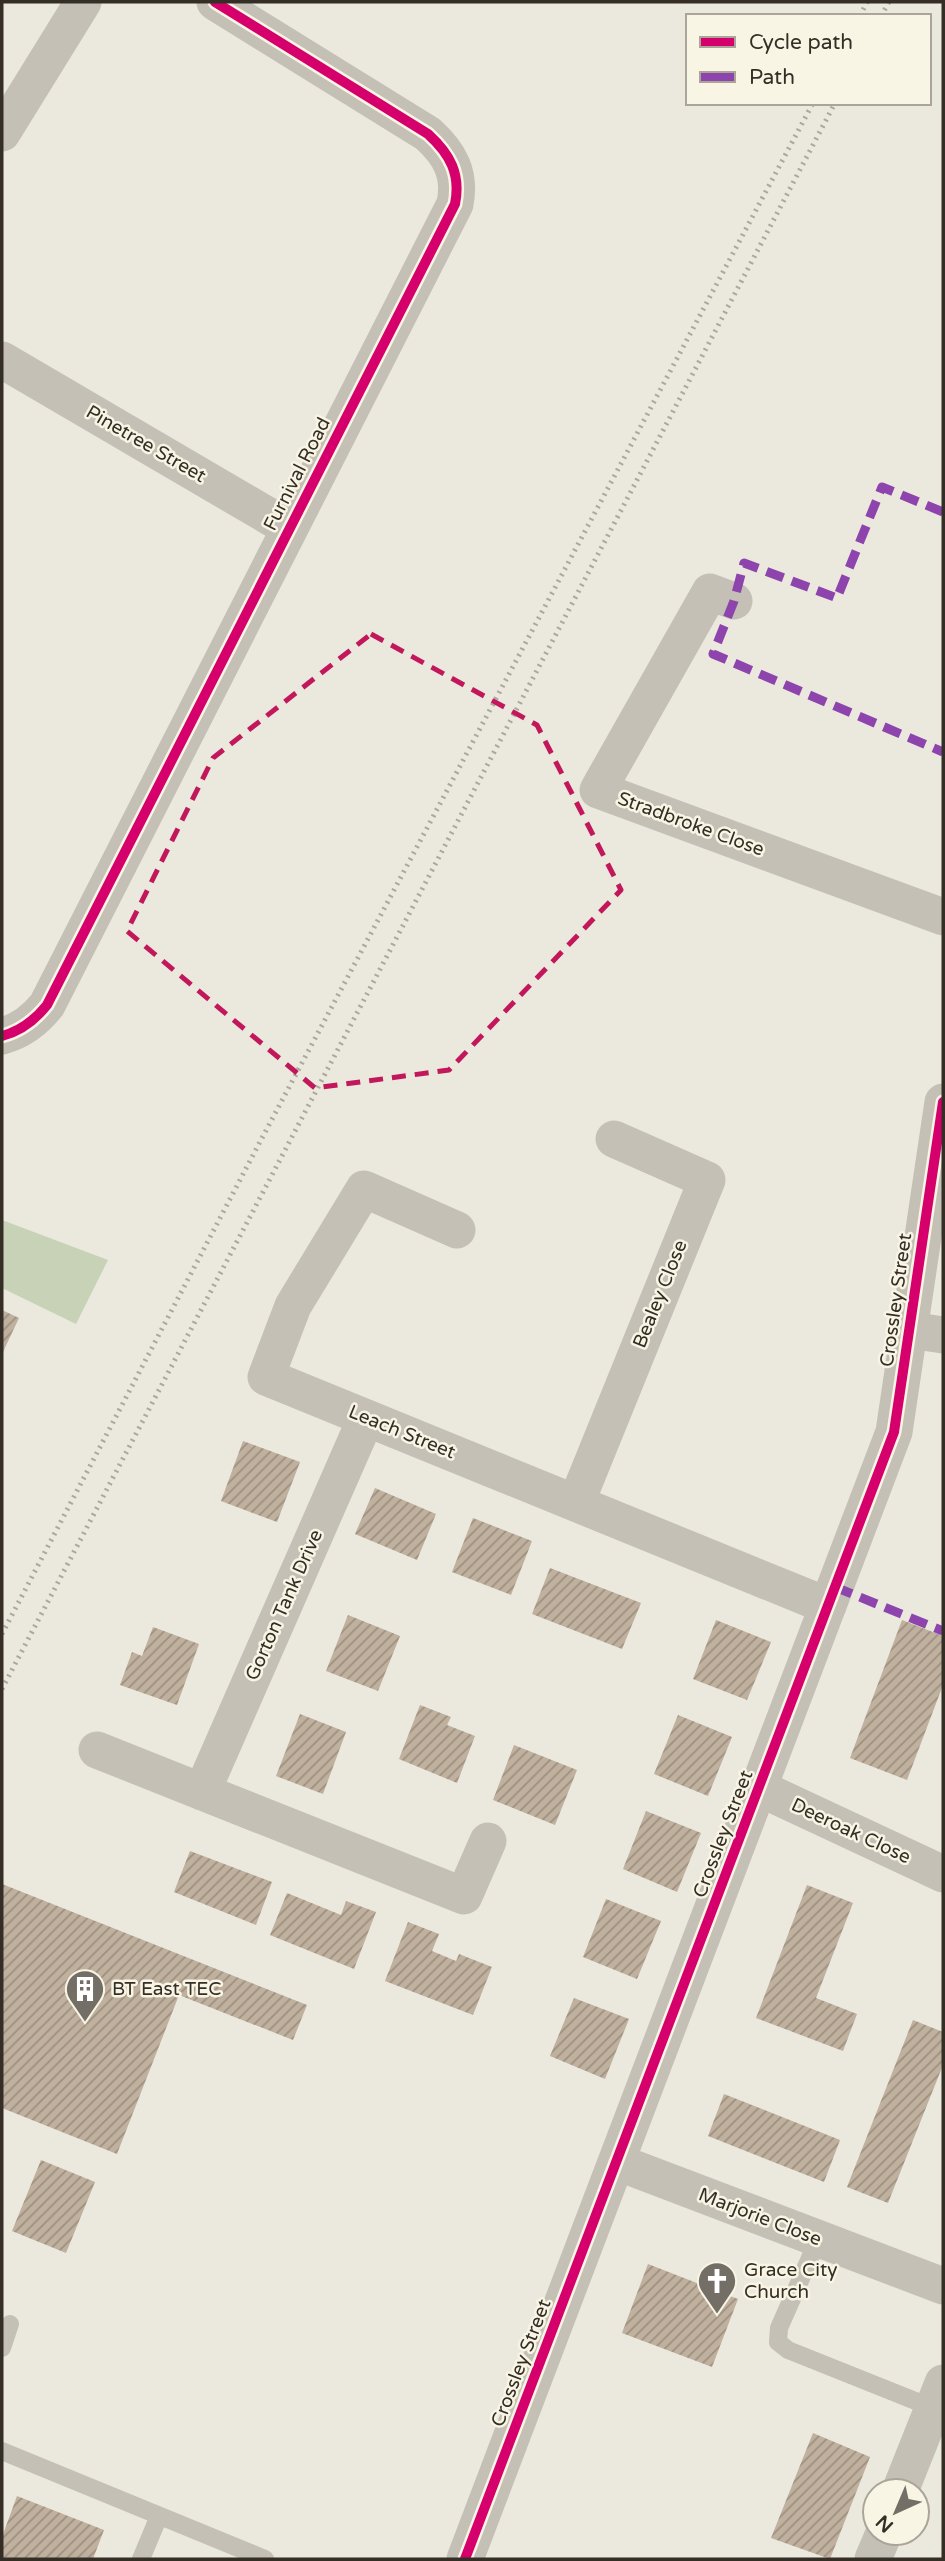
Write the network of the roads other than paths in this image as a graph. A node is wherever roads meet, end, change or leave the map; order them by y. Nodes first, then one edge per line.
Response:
1 (83, 2) edge
2 (215, 2) edge
3 (2, 133) edge
4 (2, 360) edge
5 (289, 528) junction
6 (734, 601) dead end
7 (943, 917) edge
8 (2, 1036) edge
9 (943, 1102) edge
10 (614, 1139) dead end
11 (457, 1230) dead end
12 (926, 1332) edge
13 (366, 1418) junction
14 (576, 1503) junction
15 (828, 1606) junction
16 (97, 1750) dead end
17 (759, 1787) junction
18 (202, 1791) junction
19 (488, 1841) dead end
20 (942, 1872) edge
21 (617, 2162) junction
22 (818, 2240) junction
23 (943, 2286) edge
24 (10, 2324) dead end
25 (2, 2348) edge
26 (938, 2395) edge
27 (2, 2451) edge
28 (906, 2477) edge
29 (159, 2516) junction
30 (141, 2559) edge
31 (265, 2559) edge
32 (465, 2559) edge

1 - 3 street
2 - 5 street, Furnival Road
4 - 5 street, Pinetree Street
5 - 8 street, Furnival Road
6 - 7 street, Stradbroke Close
9 - 12 street, Crossley Street
10 - 14 street, Bealey Close
11 - 13 street, Leach Street
12 - 15 street, Crossley Street
13 - 14 street, Leach Street
13 - 18 street, Gorton Tank Drive
14 - 15 street, Leach Street
15 - 17 street, Crossley Street
16 - 18 street
17 - 20 street, Deeroak Close
17 - 21 street, Crossley Street
18 - 19 street
21 - 22 street, Marjorie Close
21 - 32 street, Crossley Street
22 - 23 street, Marjorie Close
22 - 26 lane
24 - 25 lane
26 - 28 street
27 - 29 lane
29 - 30 lane
29 - 31 lane

